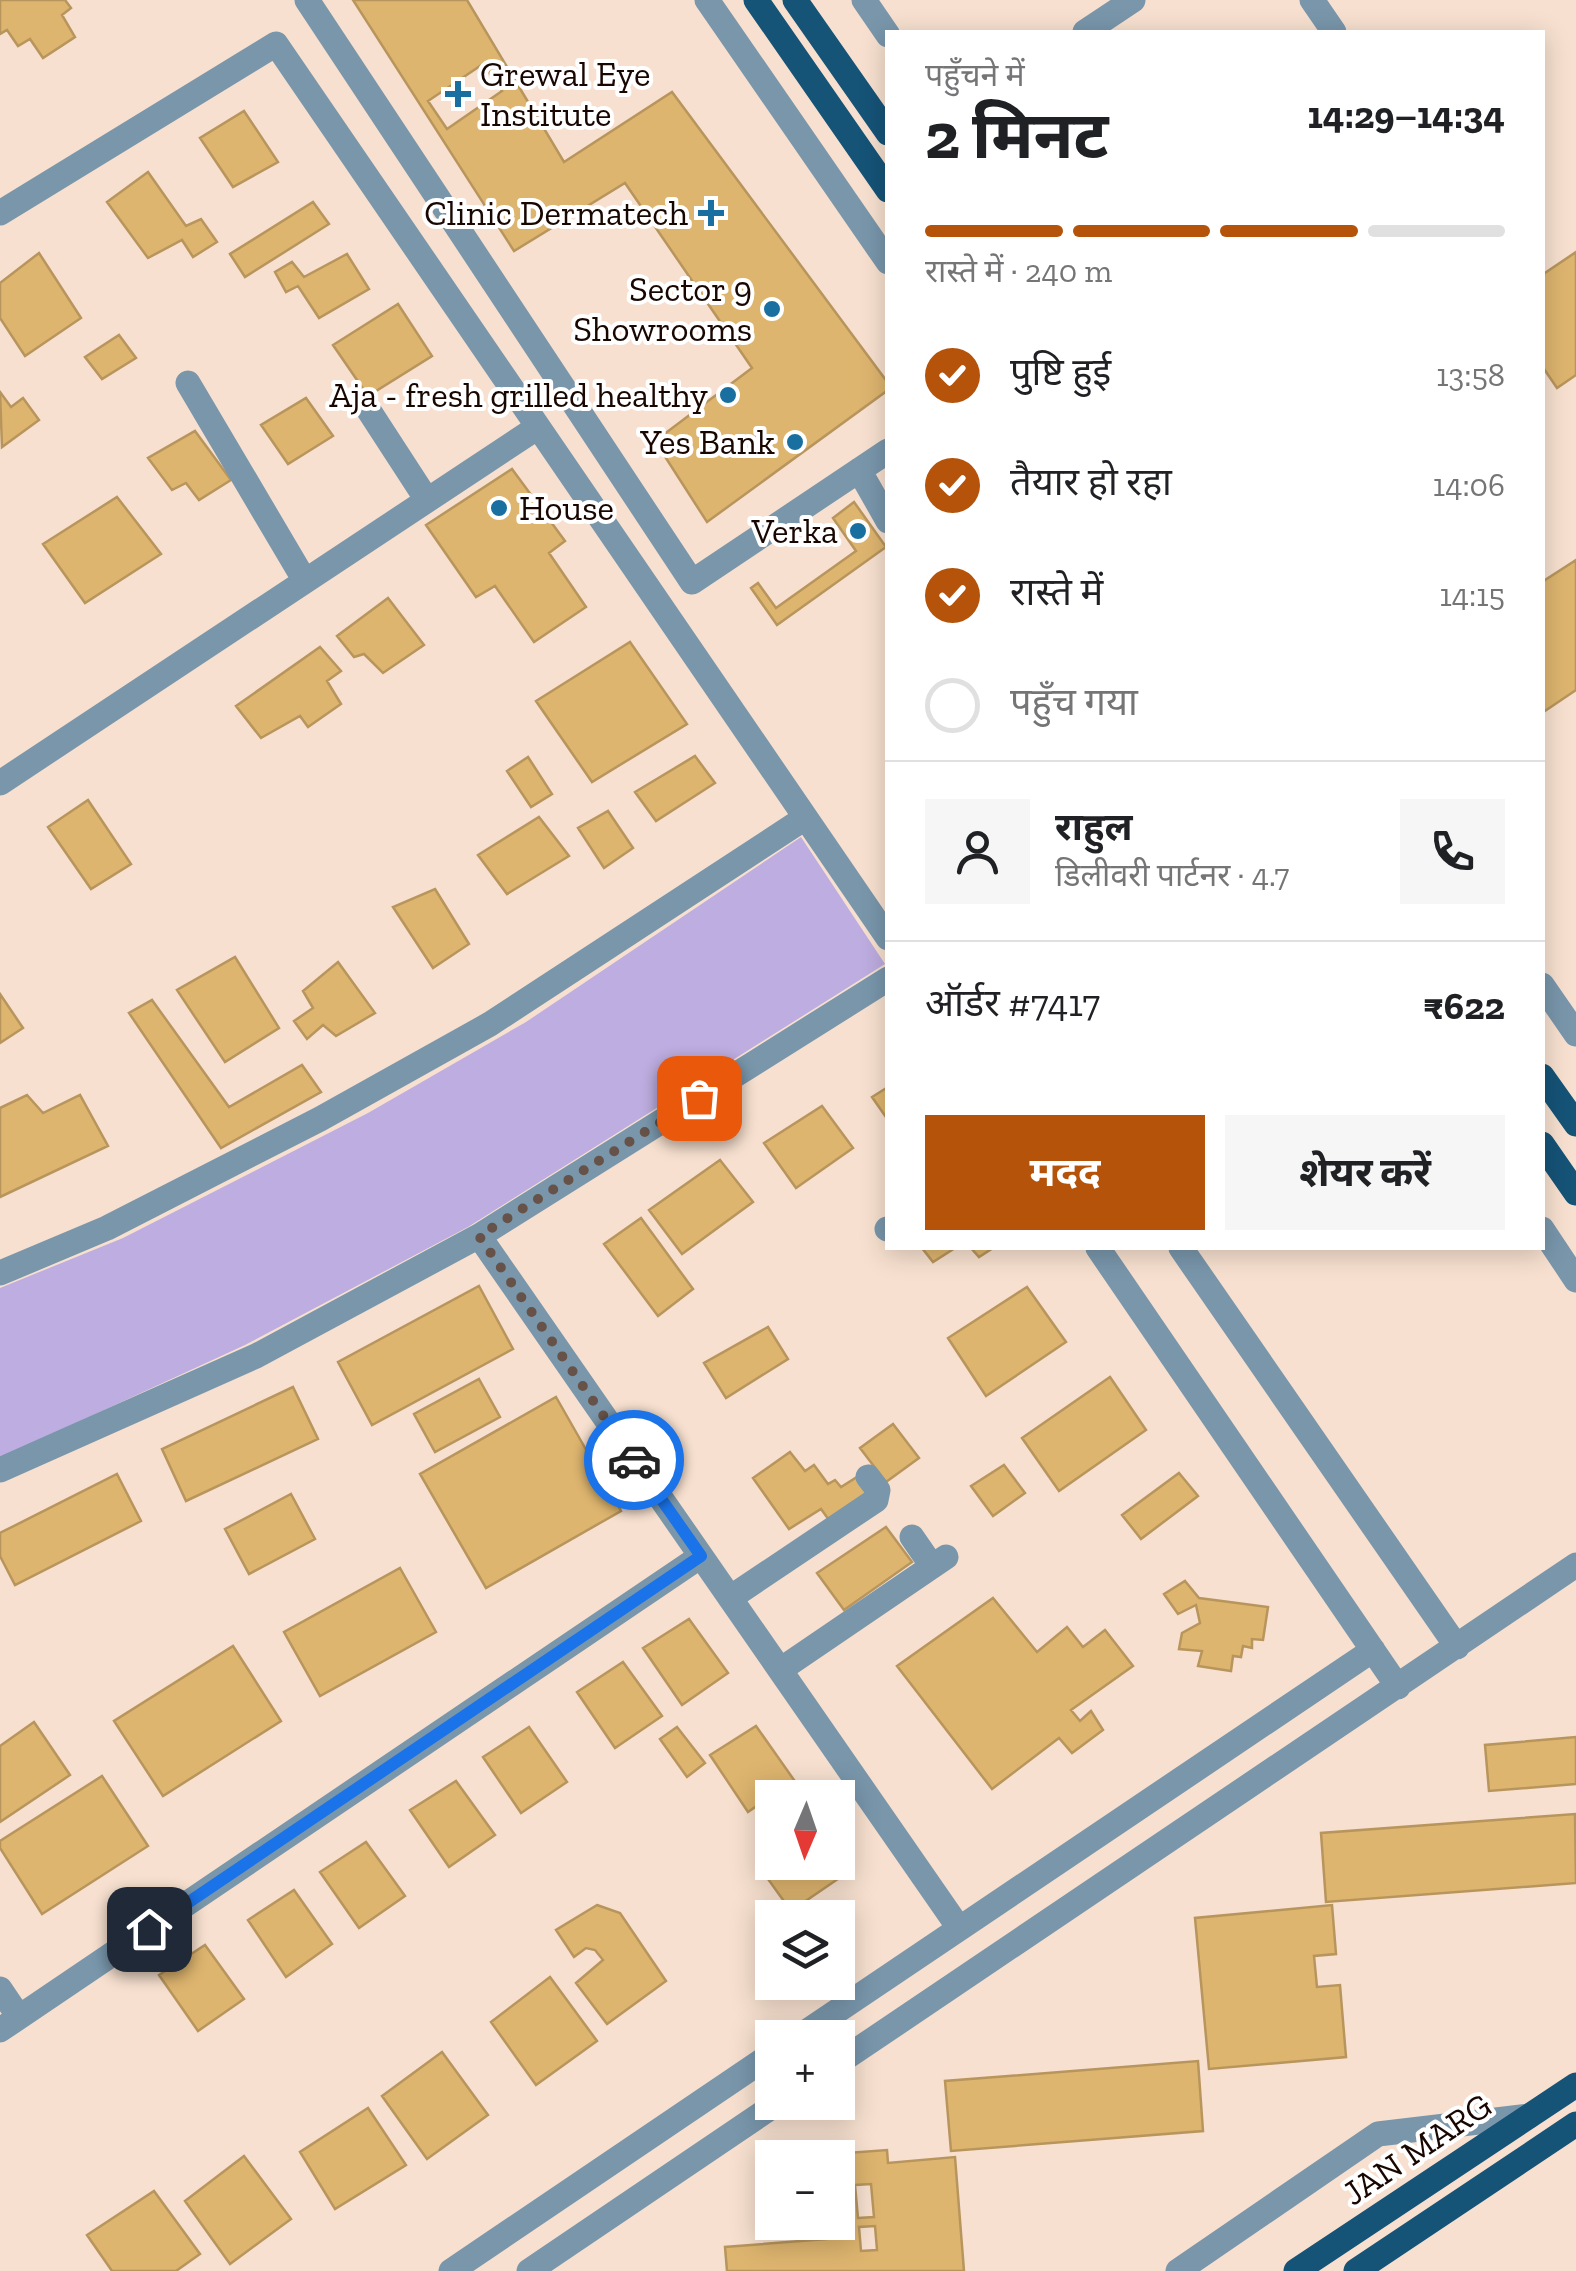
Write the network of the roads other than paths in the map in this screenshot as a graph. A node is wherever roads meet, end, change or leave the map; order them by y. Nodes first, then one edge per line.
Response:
1 (307, 0) edge
2 (707, 0) edge
3 (756, 0) edge
4 (795, 0) edge
5 (864, 0) edge
6 (1134, 0) edge
7 (1312, 0) edge
8 (885, 30) edge
9 (1088, 30) edge
10 (1333, 30) edge
11 (885, 129) edge
12 (885, 186) edge
13 (0, 212) edge
14 (885, 258) edge
15 (188, 382) dead end
16 (364, 403) dead end
17 (538, 427) junction
18 (885, 453) edge
19 (859, 470) junction
20 (427, 500) junction
21 (885, 516) edge
22 (305, 581) junction
23 (0, 784) edge
24 (805, 818) junction
25 (885, 934) edge
26 (885, 980) edge
27 (1545, 989) edge
28 (1576, 1034) edge
29 (1545, 1080) edge
30 (1576, 1124) edge
31 (1545, 1148) edge
32 (1576, 1193) edge
33 (1545, 1234) edge
34 (479, 1236) junction
35 (1099, 1250) edge
36 (1182, 1250) edge
37 (0, 1273) edge
38 (1576, 1280) edge
39 (0, 1470) edge
40 (868, 1477) dead end
41 (912, 1537) dead end
42 (701, 1556) junction
43 (1576, 1565) edge
44 (730, 1598) junction
45 (1456, 1647) junction
46 (1372, 1650) junction
47 (780, 1670) junction
48 (1398, 1687) junction
49 (960, 1928) junction
50 (0, 1990) edge
51 (825, 2020) edge
52 (10, 2023) edge
53 (855, 2053) edge
54 (755, 2065) edge
55 (1576, 2085) edge
56 (1529, 2116) junction
57 (755, 2119) edge
58 (1576, 2124) edge
59 (451, 2271) edge
60 (529, 2271) edge
61 (1178, 2271) edge
62 (1296, 2271) edge
63 (1356, 2271) edge

1 - 19 street
2 - 14 street
3 - 12 main road
4 - 11 main road
5 - 8 street
6 - 9 street
7 - 10 street
13 - 17 street
15 - 22 street
16 - 20 street
17 - 20 street
17 - 24 street
18 - 19 street
19 - 21 street
20 - 22 street
22 - 23 street
24 - 25 street
24 - 37 street
26 - 34 street
27 - 28 street
29 - 30 main road
31 - 32 main road
33 - 38 street
34 - 39 street
34 - 42 street
35 - 46 street
36 - 45 street
40 - 44 street
41 - 47 street
42 - 44 street
42 - 52 street
43 - 45 street
44 - 47 street
45 - 48 street
46 - 48 street
46 - 49 street
47 - 49 street
48 - 53 street
49 - 51 street
50 - 52 street
54 - 59 street
55 - 56 main road, JAN MARG
56 - 61 street
56 - 62 main road, JAN MARG
57 - 60 street
58 - 63 main road, JAN MARG

